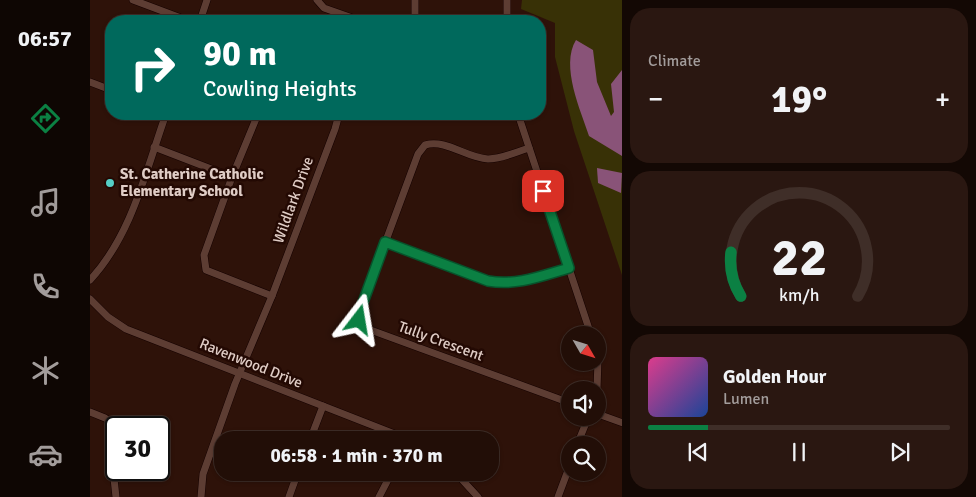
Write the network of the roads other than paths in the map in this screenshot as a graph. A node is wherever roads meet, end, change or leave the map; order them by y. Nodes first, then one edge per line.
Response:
1 (133, 0) edge
2 (208, 0) edge
3 (317, 0) edge
4 (415, 0) edge
5 (506, 0) edge
6 (173, 15) edge
7 (202, 15) edge
8 (344, 15) edge
9 (415, 15) edge
10 (507, 15) edge
11 (90, 82) edge
12 (105, 88) edge
13 (164, 120) edge
14 (256, 120) edge
15 (336, 120) edge
16 (520, 120) edge
17 (154, 147) junction
18 (529, 148) junction
19 (232, 177) junction
20 (385, 242) junction
21 (569, 268) junction
22 (90, 280) edge
23 (272, 296) junction
24 (90, 299) edge
25 (588, 326) edge
26 (240, 372) junction
27 (561, 401) edge
28 (323, 406) junction
29 (90, 412) edge
30 (606, 417) edge
31 (105, 418) edge
32 (622, 423) edge
33 (313, 431) edge
34 (386, 431) edge
35 (114, 481) edge
36 (295, 481) edge
37 (387, 481) edge
38 (463, 481) edge
39 (564, 481) edge
40 (116, 497) edge
41 (201, 497) edge
42 (289, 497) edge
43 (379, 497) edge
44 (478, 497) edge
45 (558, 497) edge

1 - 6 street
2 - 7 street
3 - 8 street
4 - 9 street
5 - 10 street
11 - 12 street
13 - 17 street
14 - 19 street
15 - 23 street, Wildlark Drive
16 - 18 street
17 - 19 street
17 - 22 street
18 - 20 street, Tully Crescent
18 - 21 street
19 - 23 street
20 - 21 street
20 - 27 street, Tully Crescent
21 - 25 street
23 - 26 street, Wildlark Drive
24 - 26 street, Ravenwood Drive
26 - 28 street, Ravenwood Drive
26 - 41 street, Wildlark Drive
28 - 33 street
28 - 34 street, Ravenwood Drive
29 - 31 street
30 - 32 street
35 - 40 street
36 - 42 street
37 - 43 street
38 - 44 street
39 - 45 street

